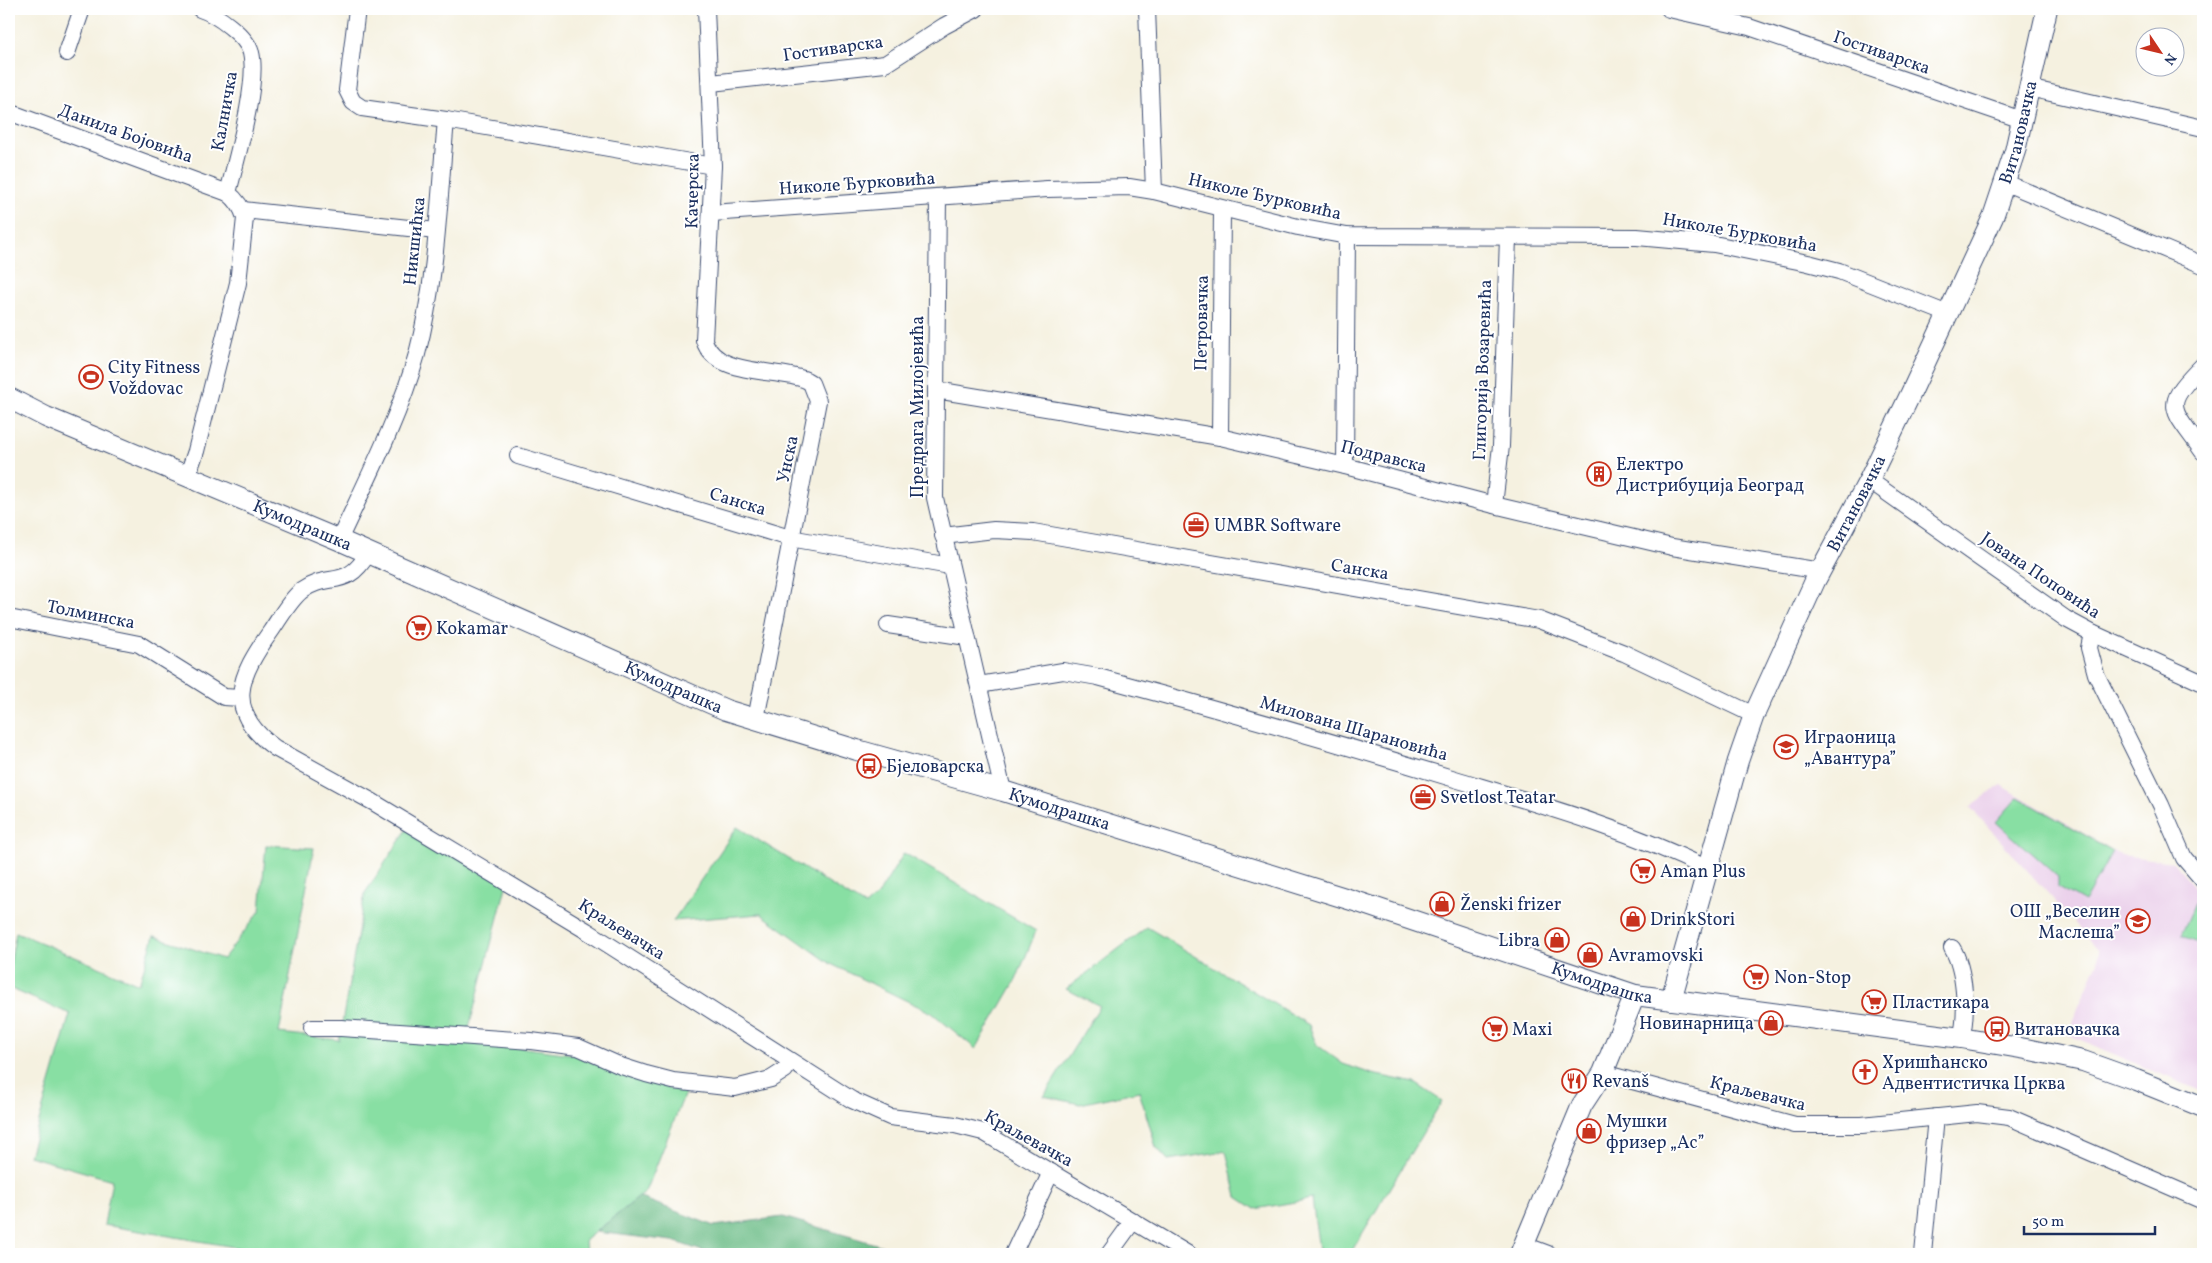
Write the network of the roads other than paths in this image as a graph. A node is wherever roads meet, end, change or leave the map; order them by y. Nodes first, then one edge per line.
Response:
1 (82, 9) edge
2 (200, 9) edge
3 (357, 9) edge
4 (706, 9) edge
5 (976, 9) edge
6 (1147, 9) edge
7 (1669, 9) edge
8 (2047, 9) edge
9 (67, 53) dead end
10 (711, 84) junction
11 (2030, 88) junction
12 (9, 112) edge
13 (446, 120) junction
14 (2022, 120) junction
15 (2203, 128) edge
16 (713, 166) junction
17 (2006, 183) junction
18 (1154, 191) junction
19 (228, 193) junction
20 (938, 196) junction
21 (1222, 209) junction
22 (243, 210) junction
23 (712, 213) junction
24 (436, 231) junction
25 (1347, 236) junction
26 (1508, 237) junction
27 (2203, 265) edge
28 (1948, 314) junction
29 (726, 365) joint
30 (2203, 365) edge
31 (936, 390) junction
32 (9, 398) edge
33 (1220, 437) junction
34 (2203, 452) edge
35 (518, 456) dead end
36 (1345, 466) junction
37 (187, 477) junction
38 (1869, 480) junction
39 (1494, 505) junction
40 (943, 536) junction
41 (790, 538) junction
42 (339, 540) junction
43 (368, 553) junction
44 (950, 566) junction
45 (1821, 571) junction
46 (9, 618) edge
47 (888, 624) dead end
48 (2092, 634) junction
49 (967, 638) junction
50 (2203, 683) edge
51 (978, 685) junction
52 (240, 698) junction
53 (1754, 714) junction
54 (756, 719) junction
55 (1003, 791) junction
56 (1708, 868) junction
57 (2203, 880) edge
58 (1952, 948) dead end
59 (1635, 995) junction
60 (1671, 1000) junction
61 (312, 1028) dead end
62 (1961, 1038) junction
63 (790, 1062) junction
64 (1603, 1073) junction
65 (2203, 1107) edge
66 (1936, 1117) junction
67 (1051, 1172) junction
68 (2203, 1200) edge
69 (1133, 1221) junction
70 (1522, 1250) edge
71 (1013, 1254) edge
72 (1109, 1254) edge
73 (1188, 1254) edge
74 (1548, 1254) edge
75 (1923, 1254) edge

1 - 9 street
2 - 19 street, Калничка
3 - 13 street
4 - 10 street, Качерска
5 - 10 street, Гостиварска
6 - 18 street
7 - 14 street, Гостиварска
8 - 11 street, Витановачка
10 - 16 street, Качерска
11 - 14 street, Витановачка
11 - 15 street
12 - 19 street, Данила Бојовића
13 - 16 street
13 - 24 street, Никшићка
14 - 17 street, Витановачка
16 - 23 street, Качерска
17 - 27 street
17 - 28 street, Витановачка
18 - 20 street, Николе Ђурковића
18 - 21 street, Николе Ђурковића
19 - 22 street
20 - 23 street, Николе Ђурковића
20 - 31 street, Предрага Милојевића
21 - 25 street, Николе Ђурковића
21 - 33 street, Петровачка
22 - 24 street
22 - 37 street
23 - 29 street, Качерска
24 - 42 street, Никшићка
25 - 26 street, Николе Ђурковића
25 - 36 street
26 - 28 street, Николе Ђурковића
26 - 39 street, Глигорија Возаревића
28 - 38 street, Витановачка
29 - 41 street, Унска
30 - 34 street
31 - 33 street, Подравска
31 - 40 street, Предрага Милојевића
32 - 37 street, Кумодрашка
33 - 36 street, Подравска
35 - 41 street, Санска
36 - 39 street, Подравска
37 - 42 street, Кумодрашка
38 - 45 street, Витановачка
38 - 48 street, Јована Поповића
39 - 45 street, Подравска
40 - 44 street, Предрага Милојевића
40 - 53 street, Санска
41 - 44 street, Санска
41 - 54 street, Унска
42 - 43 street, Кумодрашка
43 - 52 street
43 - 54 street, Кумодрашка
44 - 49 street, Предрага Милојевића
45 - 53 street, Витановачка
46 - 52 street, Толминска
47 - 49 street
48 - 50 street, Јована Поповића
48 - 57 street
49 - 51 street, Предрага Милојевића
51 - 55 street, Предрага Милојевића
51 - 56 street, Милована Шарановића
52 - 63 street, Краљевачка
53 - 56 street, Витановачка
54 - 55 street, Кумодрашка
55 - 59 street, Кумодрашка
56 - 60 street, Витановачка
58 - 62 street
59 - 60 street, Кумодрашка
59 - 64 street
60 - 62 street, Кумодрашка
61 - 63 street
62 - 65 street, Кумодрашка
63 - 67 street, Краљевачка
64 - 66 street, Краљевачка
64 - 70 street
66 - 68 street, Краљевачка
66 - 75 street
67 - 69 street, Краљевачка
67 - 71 street
69 - 72 street
69 - 73 street, Краљевачка
70 - 74 street

